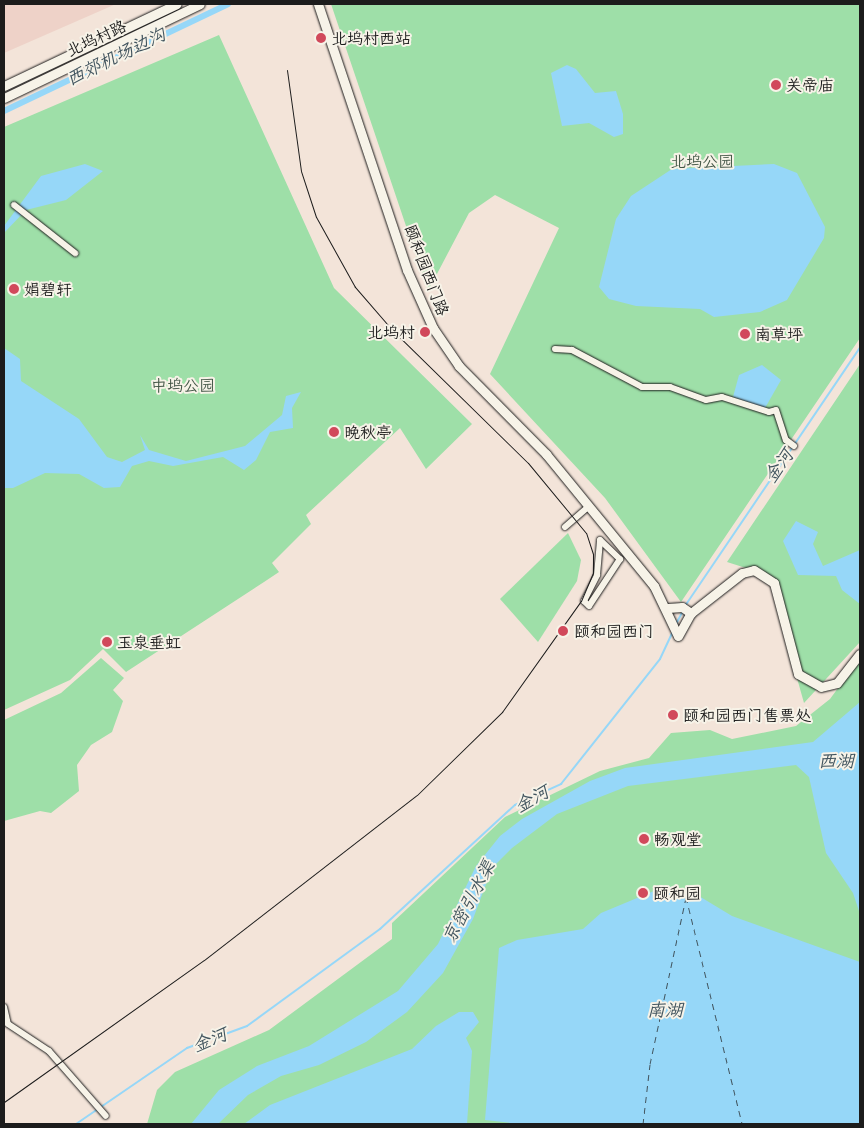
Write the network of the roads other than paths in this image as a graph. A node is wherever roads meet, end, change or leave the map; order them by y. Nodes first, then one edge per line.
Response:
1 (177, 4) edge
2 (200, 4) edge
3 (318, 4) edge
4 (4, 86) edge
5 (4, 98) edge
6 (14, 205) dead end
7 (75, 253) dead end
8 (554, 349) dead end
9 (792, 445) dead end
10 (589, 506) junction
11 (565, 526) dead end
12 (620, 559) joint
13 (668, 608) junction
14 (687, 609) junction
15 (860, 654) edge
16 (4, 1008) edge
17 (104, 1114) dead end

1 - 4 street, 北坞村路
2 - 5 street, 北坞村路
3 - 10 street, 颐和园西门路
6 - 7 street
8 - 9 street
10 - 11 street
10 - 13 street, 颐和园西门路
12 - 12 street
13 - 14 street
13 - 14 street, 颐和园西门路
14 - 15 street
16 - 17 street

